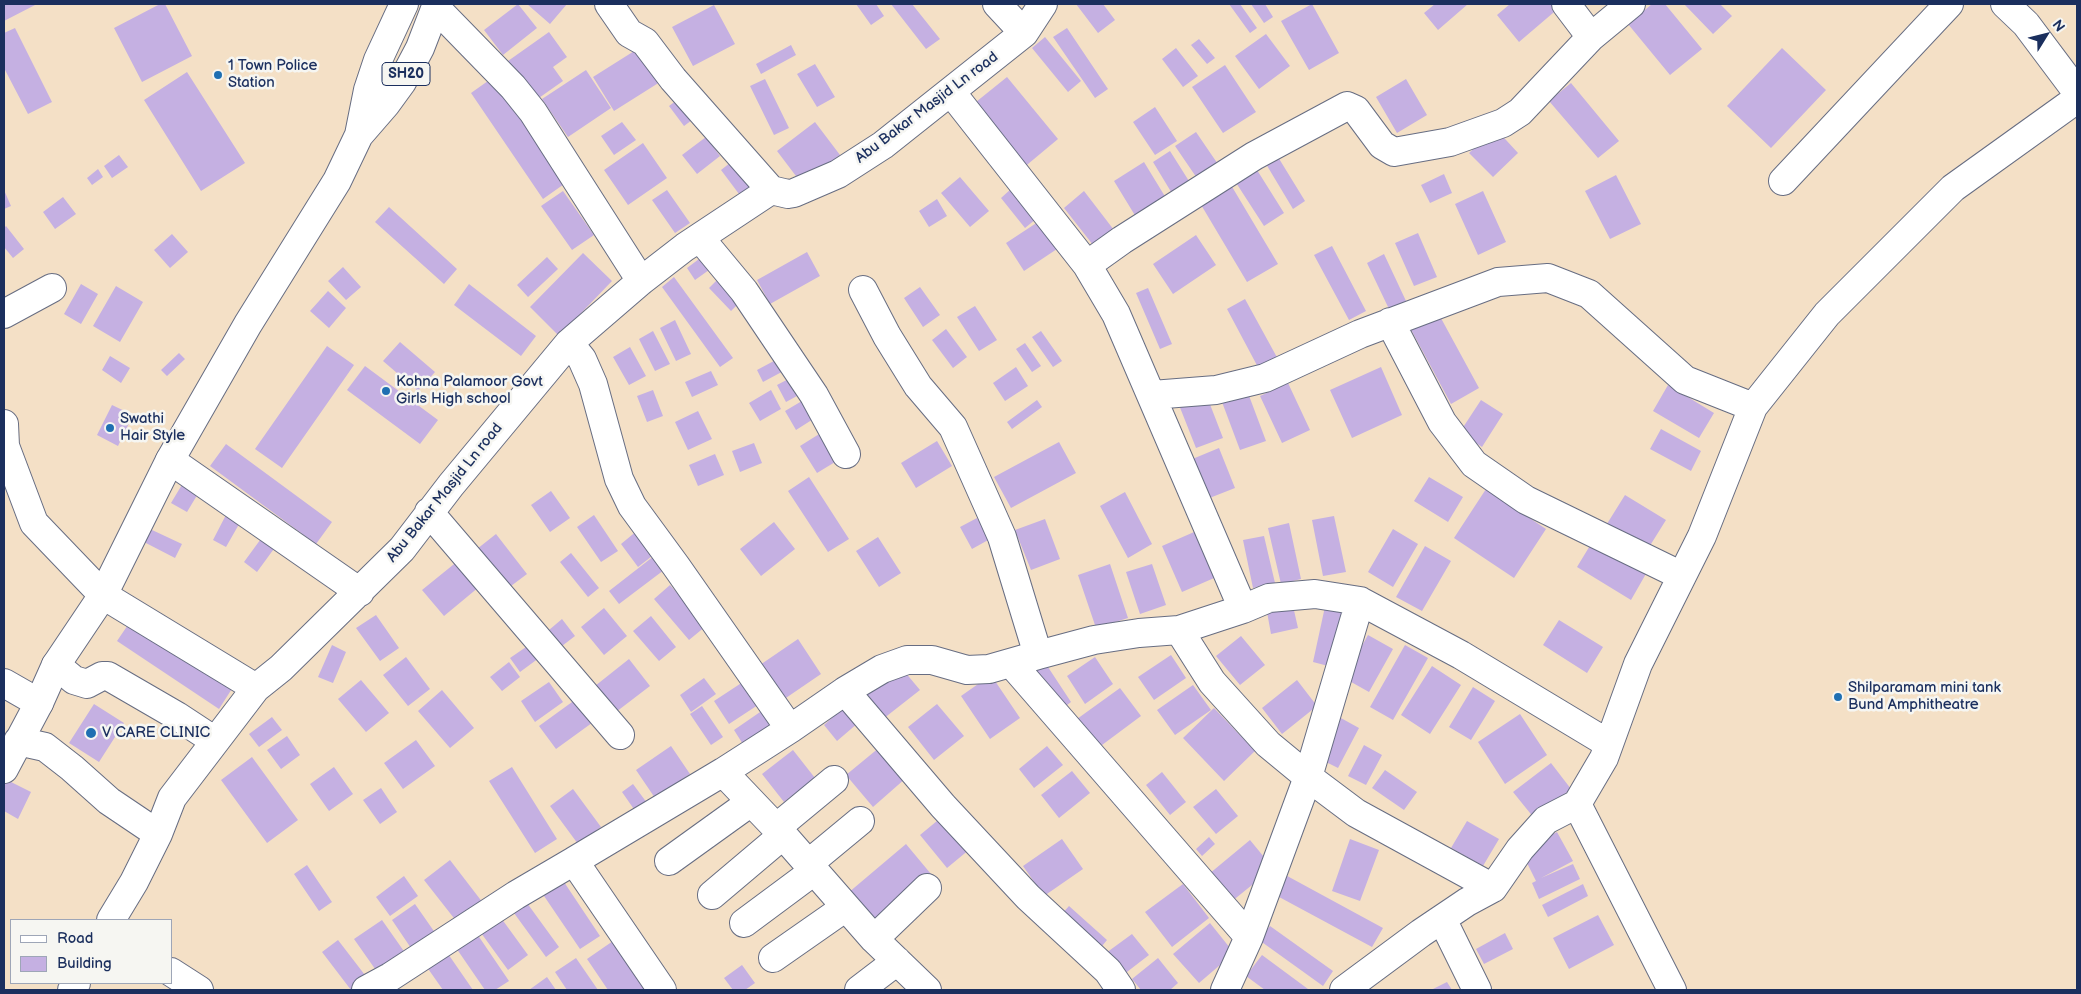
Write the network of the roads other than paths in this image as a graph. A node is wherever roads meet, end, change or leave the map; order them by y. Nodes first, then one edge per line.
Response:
1 (404, 4) edge
2 (609, 4) edge
3 (997, 4) edge
4 (1043, 4) edge
5 (1566, 4) edge
6 (1631, 4) edge
7 (1949, 4) edge
8 (2005, 4) edge
9 (437, 6) edge
10 (1024, 33) junction
11 (1591, 37) junction
12 (951, 92) junction
13 (2077, 92) edge
14 (2077, 99) edge
15 (359, 135) junction
16 (1784, 181) dead end
17 (771, 190) junction
18 (700, 238) junction
19 (1087, 265) junction
20 (641, 281) junction
21 (52, 288) dead end
22 (863, 290) dead end
23 (4, 314) edge
24 (1390, 322) junction
25 (569, 343) junction
26 (1152, 395) junction
27 (1753, 406) junction
28 (4, 439) edge
29 (846, 454) dead end
30 (170, 460) junction
31 (429, 512) junction
32 (1682, 576) junction
33 (360, 592) junction
34 (103, 595) junction
35 (1360, 601) junction
36 (1243, 608) junction
37 (1179, 630) junction
38 (1038, 655) junction
39 (1011, 663) junction
40 (56, 665) junction
41 (4, 683) edge
42 (256, 688) junction
43 (845, 691) junction
44 (39, 703) junction
45 (790, 729) junction
46 (620, 736) dead end
47 (18, 741) junction
48 (215, 741) junction
49 (1609, 744) junction
50 (4, 769) edge
51 (722, 772) junction
52 (1308, 777) junction
53 (834, 780) dead end
54 (751, 802) junction
55 (1577, 804) junction
56 (860, 821) dead end
57 (779, 832) junction
58 (158, 834) junction
59 (574, 861) junction
60 (669, 862) dead end
61 (811, 868) junction
62 (927, 888) dead end
63 (1493, 888) junction
64 (712, 894) dead end
65 (846, 907) junction
66 (112, 919) edge
67 (1442, 919) junction
68 (744, 922) dead end
69 (1249, 937) junction
70 (874, 939) junction
71 (773, 958) dead end
72 (897, 961) junction
73 (172, 973) edge
74 (199, 990) edge
75 (366, 990) edge
76 (662, 990) edge
77 (859, 990) edge
78 (927, 990) edge
79 (1121, 990) edge
80 (1225, 990) edge
81 (1344, 990) edge
82 (1477, 990) edge
83 (1672, 990) edge

1 - 15 street, SH20
2 - 17 street
3 - 10 street
4 - 10 street, Abu Bakar Masjid Ln road
5 - 11 street
6 - 11 street
7 - 16 street
8 - 13 street
9 - 15 street, SH20
9 - 20 street
10 - 12 street, Abu Bakar Masjid Ln road
11 - 19 street
12 - 17 street, Abu Bakar Masjid Ln road
12 - 19 street
14 - 27 street
15 - 30 street, SH20
17 - 18 street, Abu Bakar Masjid Ln road
18 - 20 street, Abu Bakar Masjid Ln road
18 - 29 street
19 - 26 street
20 - 25 street, Abu Bakar Masjid Ln road
21 - 23 street
22 - 38 street
24 - 26 street
24 - 27 street
24 - 32 street
25 - 31 street, Abu Bakar Masjid Ln road
25 - 45 street
26 - 36 street
27 - 32 street
28 - 34 street
30 - 33 street
30 - 34 street, SH20
31 - 33 street, Abu Bakar Masjid Ln road
31 - 46 street
32 - 49 street
33 - 42 street, Abu Bakar Masjid Ln road
34 - 40 street, SH20
34 - 42 street
35 - 36 street
35 - 49 street
35 - 52 street
36 - 37 street
37 - 38 street
37 - 52 street
38 - 39 street
39 - 43 street
39 - 69 street
40 - 44 street, SH20
40 - 48 street
41 - 44 street
42 - 48 street, Abu Bakar Masjid Ln road
43 - 45 street
43 - 79 street
44 - 47 street, SH20
45 - 51 street
47 - 50 street, SH20
47 - 58 street
48 - 58 street, Abu Bakar Masjid Ln road
49 - 55 street
51 - 54 street
51 - 59 street
52 - 63 street
52 - 69 street
53 - 57 street
54 - 57 street
54 - 60 street
55 - 63 street
55 - 83 street
56 - 61 street
57 - 61 street
57 - 64 street
58 - 66 street, Abu Bakar Masjid Ln road
59 - 75 street
59 - 76 street
61 - 65 street
61 - 68 street
62 - 70 street
63 - 67 street
65 - 70 street
65 - 71 street
67 - 81 street
67 - 82 street
69 - 80 street
70 - 72 street
72 - 77 street
72 - 78 street
73 - 74 street

